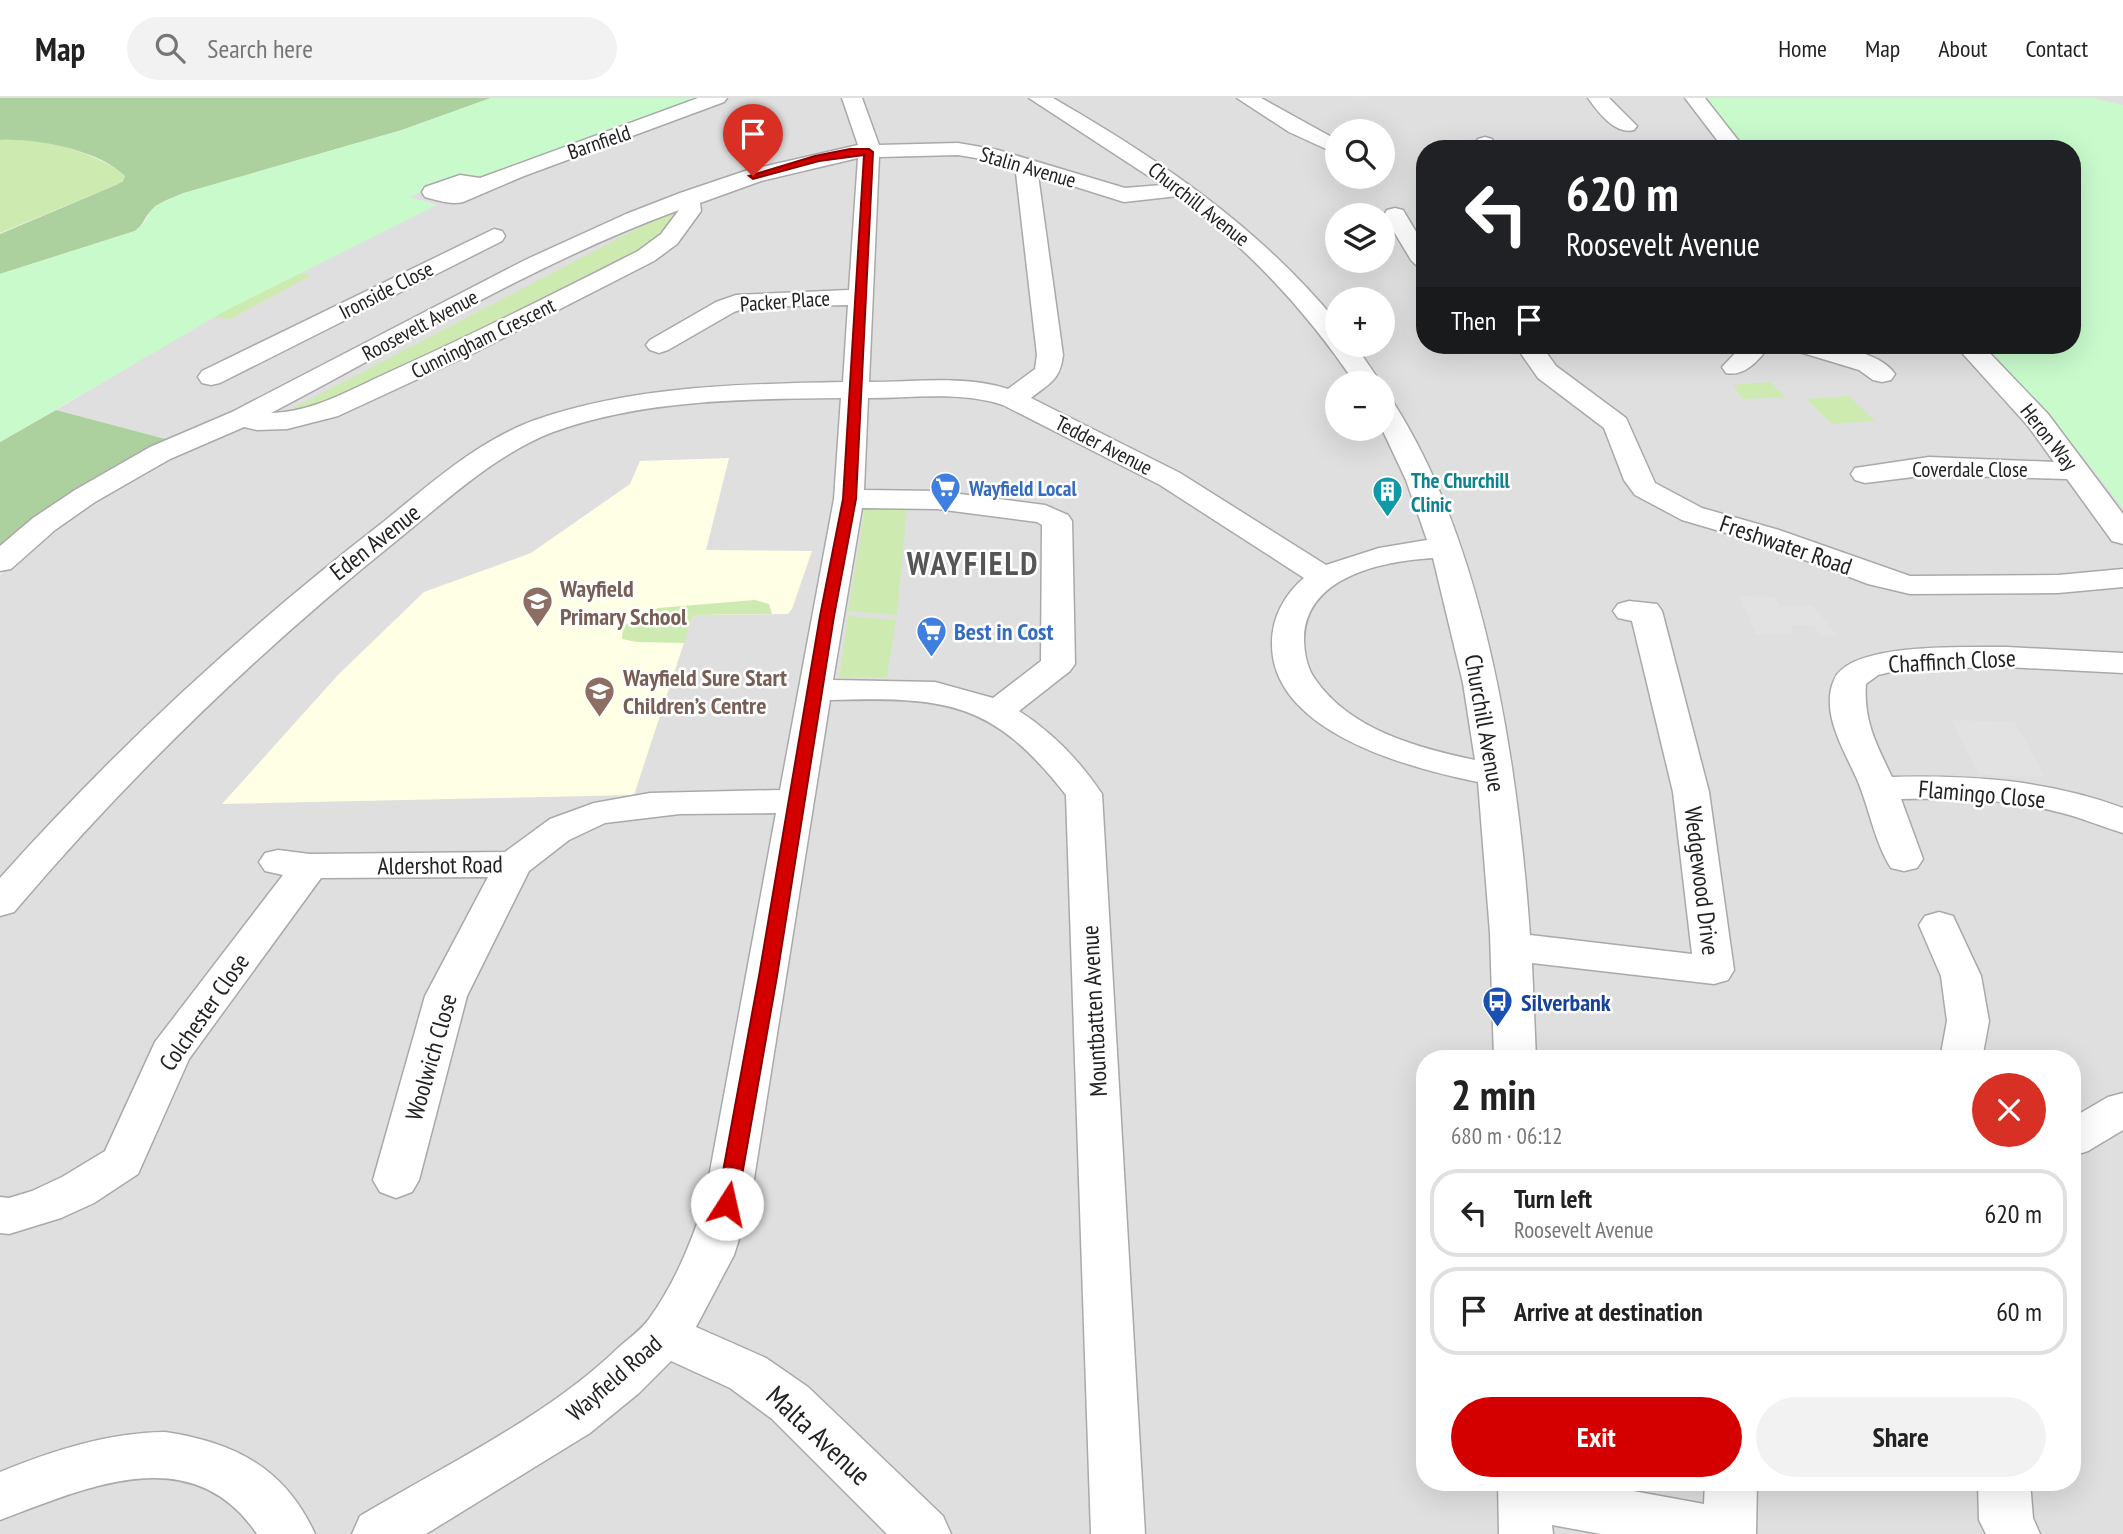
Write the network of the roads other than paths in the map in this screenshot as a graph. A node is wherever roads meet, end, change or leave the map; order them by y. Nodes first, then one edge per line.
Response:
1 (717, 98) edge
2 (852, 98) edge
3 (1039, 98) edge
4 (1247, 98) edge
5 (1598, 98) edge
6 (1695, 98) edge
7 (1627, 126) dead end
8 (1728, 140) edge
9 (1325, 142) edge
10 (869, 152) junction
11 (1031, 167) junction
12 (481, 185) dead end
13 (1185, 189) junction
14 (688, 198) junction
15 (1395, 215) dead end
16 (494, 236) dead end
17 (1416, 252) edge
18 (862, 297) junction
19 (1325, 322) edge
20 (674, 341) dead end
21 (277, 344) junction
22 (1534, 354) edge
23 (1748, 354) edge
24 (1833, 354) edge
25 (1976, 354) edge
26 (348, 363) junction
27 (1735, 367) dead end
28 (1882, 374) dead end
29 (211, 377) dead end
30 (857, 391) junction
31 (1012, 399) junction
32 (242, 418) junction
33 (1395, 430) edge
34 (2075, 471) junction
35 (1865, 474) dead end
36 (849, 499) junction
37 (2123, 535) edge
38 (1445, 548) junction
39 (0, 562) edge
40 (2123, 578) edge
41 (1325, 579) junction
42 (1629, 611) dead end
43 (2123, 663) edge
44 (816, 690) junction
45 (999, 710) junction
46 (1496, 775) junction
47 (1879, 788) junction
48 (796, 801) junction
49 (2123, 821) edge
50 (1904, 859) dead end
51 (294, 864) joint
52 (514, 864) junction
53 (0, 903) edge
54 (1939, 925) dead end
55 (1512, 947) junction
56 (1515, 1050) edge
57 (1963, 1050) edge
58 (2123, 1109) edge
59 (2081, 1134) edge
60 (396, 1180) dead end
61 (0, 1215) edge
62 (665, 1335) junction
63 (1731, 1491) edge
64 (2005, 1491) edge
65 (0, 1496) edge
66 (1525, 1504) edge
67 (288, 1534) edge
68 (379, 1534) edge
69 (924, 1534) edge
70 (1118, 1534) edge
71 (1729, 1534) edge
72 (2013, 1534) edge

1 - 12 street, Barnfield
2 - 10 street, Wayfield Road
3 - 13 street, Churchill Avenue
4 - 9 street
5 - 7 street
6 - 8 street
10 - 11 street, Stalin Avenue
10 - 14 street, Roosevelt Avenue
10 - 18 street, Wayfield Road
11 - 13 street, Stalin Avenue
11 - 31 street
13 - 19 street, Churchill Avenue
14 - 26 street, Roosevelt Avenue
14 - 32 street, Cunningham Crescent
15 - 17 street
16 - 21 street, Ironside Close
18 - 20 street, Packer Place
18 - 30 street, Wayfield Road
21 - 26 street, Ironside Close
21 - 29 street, Ironside Close
22 - 40 street, Freshwater Road
23 - 27 street
24 - 28 street
25 - 34 street, Heron Way
26 - 32 street, Roosevelt Avenue
30 - 31 street, Tedder Avenue
30 - 36 street, Wayfield Road
30 - 53 street, Eden Avenue
31 - 41 street, Tedder Avenue
32 - 39 street, Roosevelt Avenue
33 - 38 street, Churchill Avenue
34 - 35 street, Coverdale Close
34 - 37 street, Heron Way
36 - 44 street, Wayfield Road
36 - 45 street
38 - 41 street
38 - 46 street, Churchill Avenue
41 - 46 street
42 - 55 street, Wedgewood Drive
43 - 47 street, Chaffinch Close
44 - 45 street, Mountbatten Avenue
44 - 48 street, Wayfield Road
45 - 70 street, Mountbatten Avenue
46 - 55 street, Churchill Avenue
47 - 49 street, Flamingo Close
47 - 50 street, Chaffinch Close
48 - 52 street, Aldershot Road
48 - 62 street, Wayfield Road
51 - 52 street, Aldershot Road
51 - 61 street, Colchester Close
52 - 60 street, Woolwich Close
54 - 57 street
55 - 56 street, Churchill Avenue
58 - 59 street
62 - 68 street, Wayfield Road
62 - 69 street, Malta Avenue
63 - 71 street
64 - 72 street
65 - 67 street
66 - 71 street

